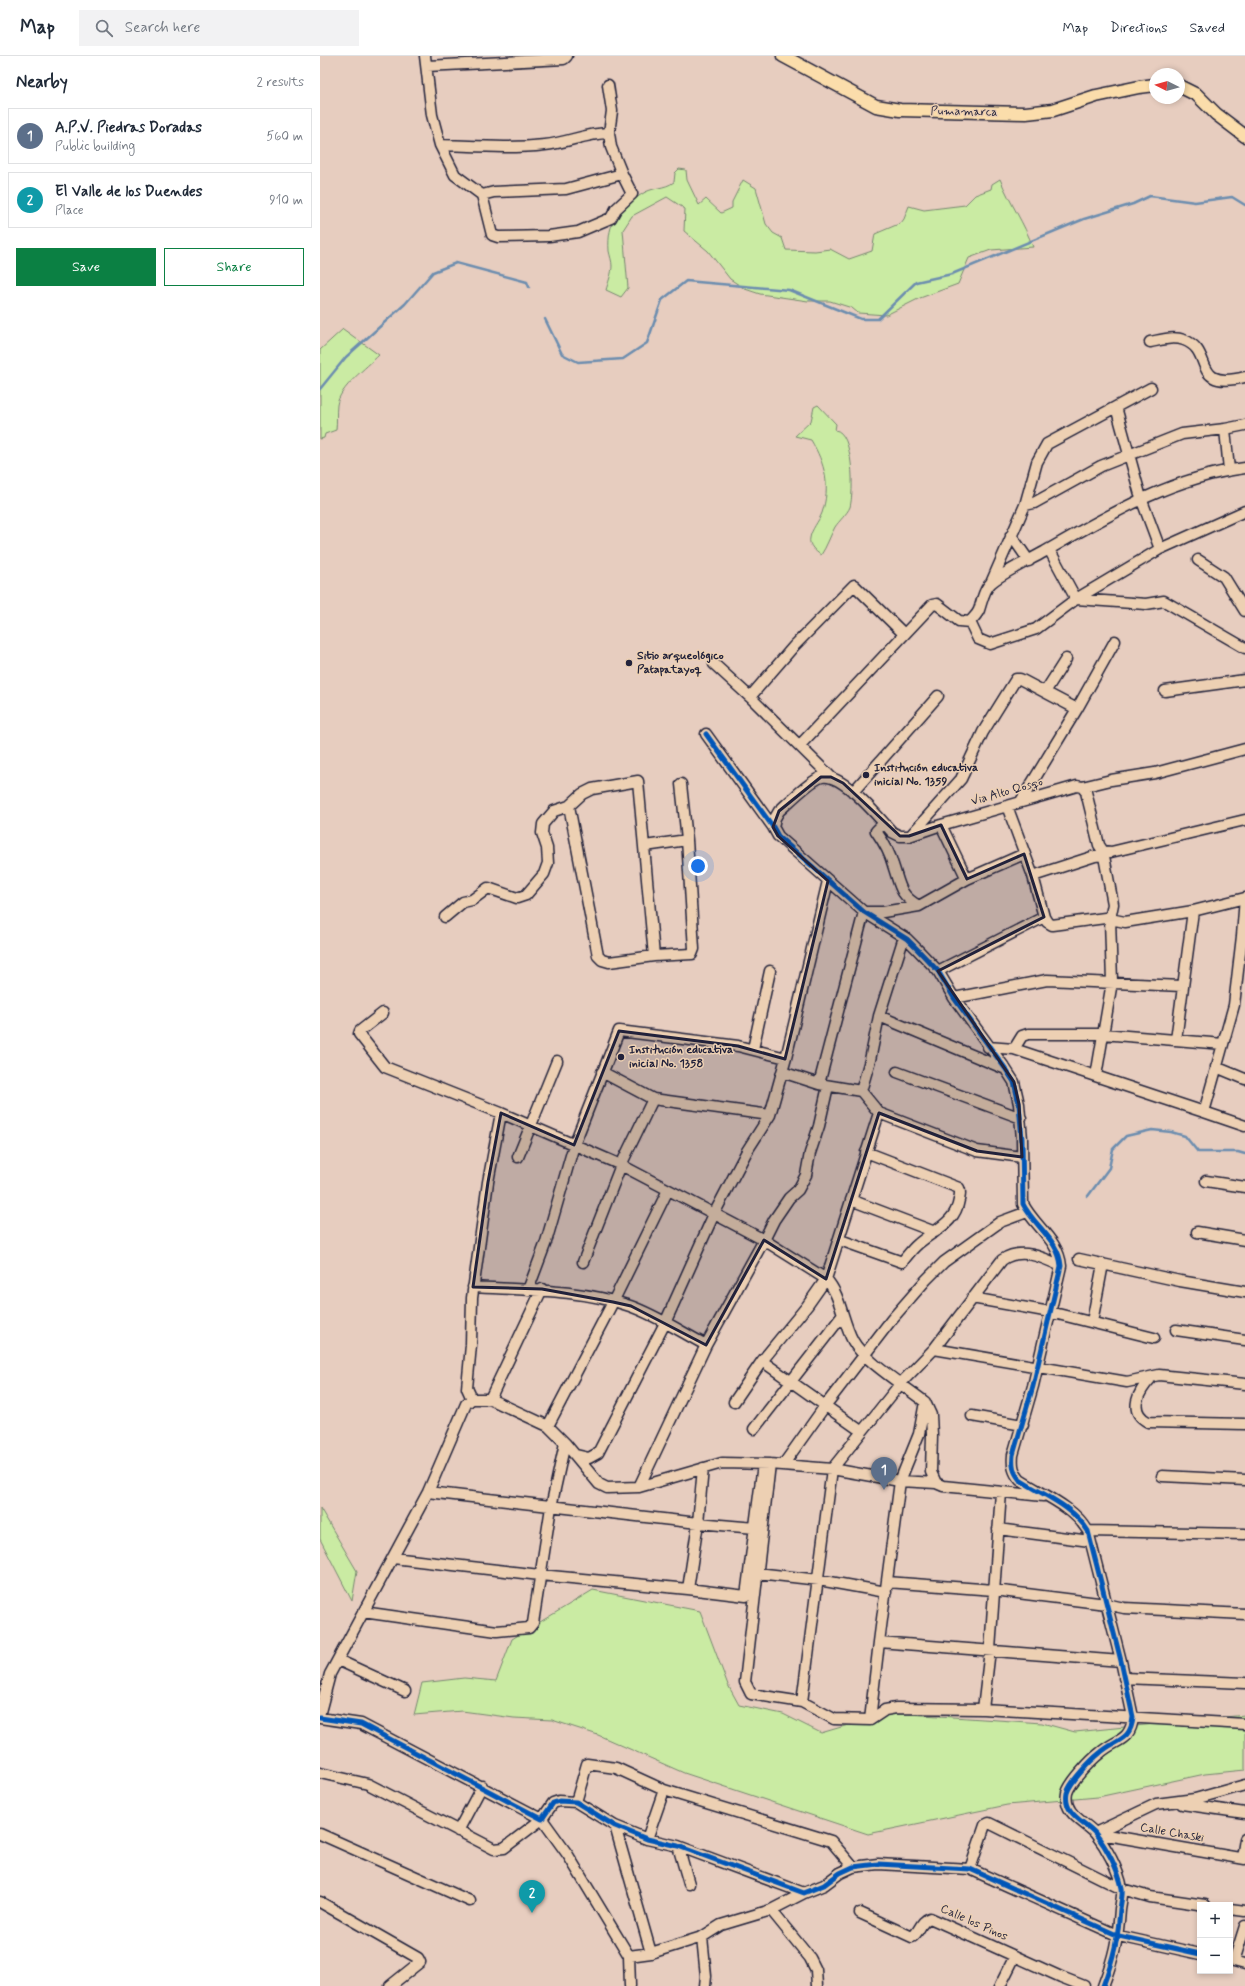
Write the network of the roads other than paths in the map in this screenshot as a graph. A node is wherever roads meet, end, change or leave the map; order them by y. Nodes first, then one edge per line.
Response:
1 (425, 56) edge
2 (567, 56) edge
3 (783, 56) edge
4 (427, 66) junction
5 (608, 85) dead end
6 (1149, 86) edge
7 (1185, 89) edge
8 (609, 133) junction
9 (1245, 136) edge
10 (440, 145) junction
11 (622, 174) junction
12 (482, 195) junction
13 (1150, 342) dead end
14 (1245, 377) edge
15 (1151, 388) dead end
16 (1116, 407) junction
17 (1245, 425) edge
18 (1225, 429) junction
19 (1128, 455) junction
20 (1245, 468) edge
21 (1229, 470) junction
22 (1141, 498) junction
23 (1025, 505) junction
24 (1245, 511) edge
25 (1011, 535) junction
26 (1049, 549) junction
27 (1160, 549) junction
28 (1198, 560) dead end
29 (1029, 561) junction
30 (991, 583) junction
31 (1076, 599) junction
32 (1245, 611) edge
33 (970, 622) junction
34 (904, 634) junction
35 (1115, 640) dead end
36 (1245, 648) edge
37 (1066, 659) dead end
38 (714, 664) dead end
39 (1245, 680) edge
40 (1165, 691) dead end
41 (1045, 692) junction
42 (938, 696) dead end
43 (750, 697) junction
44 (1077, 709) junction
45 (706, 734) dead end
46 (800, 745) junction
47 (1245, 749) edge
48 (831, 777) junction
49 (681, 784) dead end
50 (1082, 787) junction
51 (853, 792) junction
52 (1021, 801) junction
53 (569, 806) junction
54 (1007, 806) junction
55 (1245, 820) edge
56 (884, 823) junction
57 (941, 825) junction
58 (774, 827) junction
59 (909, 836) junction
60 (687, 840) junction
61 (645, 846) junction
62 (1104, 853) junction
63 (1024, 854) junction
64 (1033, 876) junction
65 (967, 879) junction
66 (828, 881) junction
67 (1245, 898) edge
68 (919, 906) junction
69 (1193, 911) junction
70 (864, 912) junction
71 (445, 917) dead end
72 (1044, 917) junction
73 (1110, 919) junction
74 (1244, 936) edge
75 (904, 937) junction
76 (654, 956) junction
77 (770, 971) dead end
78 (938, 971) junction
79 (1112, 982) junction
80 (1182, 986) junction
81 (954, 998) junction
82 (383, 1013) dead end
83 (879, 1016) junction
84 (1103, 1034) junction
85 (1176, 1040) junction
86 (1223, 1044) junction
87 (988, 1047) junction
88 (753, 1049) junction
89 (1014, 1049) junction
90 (786, 1058) junction
91 (557, 1061) dead end
92 (1216, 1067) junction
93 (1005, 1068) junction
94 (602, 1072) junction
95 (782, 1072) junction
96 (897, 1072) dead end
97 (1096, 1076) junction
98 (1245, 1079) edge
99 (823, 1085) junction
100 (861, 1091) junction
101 (653, 1099) junction
102 (879, 1112) junction
103 (1204, 1112) junction
104 (501, 1113) junction
105 (770, 1115) junction
106 (1021, 1118) junction
107 (531, 1126) junction
108 (1245, 1126) edge
109 (574, 1145) junction
110 (866, 1152) junction
111 (518, 1157) dead end
112 (1022, 1157) junction
113 (621, 1165) junction
114 (1206, 1181) dead end
115 (1245, 1187) edge
116 (668, 1190) junction
117 (851, 1200) junction
118 (1027, 1212) junction
119 (714, 1214) junction
120 (935, 1232) junction
121 (1197, 1232) dead end
122 (764, 1240) junction
123 (840, 1240) junction
124 (1245, 1240) edge
125 (1079, 1259) dead end
126 (582, 1262) dead end
127 (1103, 1264) junction
128 (1061, 1266) junction
129 (826, 1279) junction
130 (473, 1287) junction
131 (542, 1289) junction
132 (528, 1290) junction
133 (1245, 1292) edge
134 (972, 1298) junction
135 (613, 1302) junction
136 (1050, 1312) junction
137 (842, 1316) junction
138 (1092, 1322) junction
139 (665, 1323) junction
140 (1176, 1330) dead end
141 (1154, 1338) dead end
142 (1245, 1340) edge
143 (706, 1345) junction
144 (934, 1349) junction
145 (864, 1355) junction
146 (762, 1361) junction
147 (1037, 1367) junction
148 (1151, 1378) junction
149 (791, 1381) junction
150 (900, 1383) junction
151 (1245, 1384) edge
152 (472, 1399) junction
153 (490, 1399) junction
154 (734, 1402) dead end
155 (925, 1402) junction
156 (825, 1406) junction
157 (972, 1416) dead end
158 (1245, 1424) edge
159 (1023, 1425) junction
160 (548, 1426) junction
161 (754, 1429) dead end
162 (861, 1431) junction
163 (565, 1443) junction
164 (576, 1455) junction
165 (766, 1464) junction
166 (783, 1465) junction
167 (703, 1468) junction
168 (832, 1469) junction
169 (1162, 1476) dead end
170 (1245, 1480) edge
171 (900, 1482) junction
172 (936, 1483) junction
173 (639, 1487) junction
174 (428, 1492) junction
175 (1002, 1492) junction
176 (1045, 1496) junction
177 (551, 1507) junction
178 (698, 1523) junction
179 (755, 1528) junction
180 (998, 1529) junction
181 (1245, 1534) edge
182 (1089, 1536) junction
183 (393, 1558) junction
184 (757, 1573) junction
185 (540, 1575) junction
186 (819, 1580) junction
187 (886, 1587) junction
188 (688, 1589) junction
189 (994, 1590) junction
190 (1106, 1604) junction
191 (363, 1612) junction
192 (1245, 1614) edge
193 (879, 1642) junction
194 (990, 1650) junction
195 (338, 1660) junction
196 (1121, 1661) junction
197 (1124, 1678) junction
198 (1245, 1683) edge
199 (323, 1685) edge
200 (405, 1691) dead end
201 (802, 1702) junction
202 (983, 1709) junction
203 (320, 1712) edge
204 (1133, 1717) junction
205 (320, 1718) edge
206 (870, 1720) junction
207 (1245, 1724) edge
208 (320, 1773) edge
209 (1245, 1785) edge
210 (482, 1786) junction
211 (664, 1790) junction
212 (576, 1802) junction
213 (1171, 1802) junction
214 (1245, 1813) edge
215 (542, 1819) junction
216 (615, 1826) junction
217 (458, 1831) junction
218 (1095, 1833) junction
219 (320, 1834) edge
220 (647, 1839) junction
221 (1245, 1839) edge
222 (678, 1846) junction
223 (1243, 1858) edge
224 (853, 1867) junction
225 (970, 1869) junction
226 (689, 1884) dead end
227 (1122, 1889) junction
228 (804, 1893) junction
229 (470, 1901) dead end
230 (320, 1902) edge
231 (1197, 1904) edge
232 (1233, 1909) edge
233 (771, 1910) junction
234 (1245, 1911) edge
235 (860, 1912) dead end
236 (1245, 1926) edge
237 (1118, 1936) junction
238 (702, 1937) junction
239 (651, 1953) junction
240 (1197, 1953) edge
241 (629, 1956) junction
242 (1015, 1956) junction
243 (1233, 1958) edge
244 (1233, 1961) edge
245 (1245, 1964) edge
246 (1058, 1982) edge
247 (390, 1986) edge
248 (630, 1986) edge
249 (705, 1986) edge
250 (817, 1986) edge
251 (1000, 1986) edge
252 (1084, 1986) edge
253 (1103, 1986) edge

1 - 4 street
2 - 4 street
3 - 6 main road, Pumamarca
4 - 10 street
5 - 8 street
7 - 9 main road
8 - 10 street
8 - 11 street
10 - 12 street
11 - 12 street
11 - 12 street
13 - 14 street
15 - 16 street
16 - 19 street
16 - 23 street
17 - 18 street
18 - 19 street
18 - 21 street
19 - 22 street
19 - 23 street
20 - 21 street
21 - 22 street
22 - 26 street
22 - 27 street
23 - 25 street
24 - 27 street
25 - 29 street
25 - 30 street
26 - 29 street
26 - 31 street
27 - 31 street
28 - 32 street
29 - 30 street
30 - 33 street
31 - 33 street
31 - 36 street
33 - 34 street
34 - 43 street
34 - 46 street
35 - 44 street
37 - 41 street
38 - 43 street
39 - 40 street
41 - 44 street
41 - 59 street
42 - 51 street
43 - 46 street
44 - 52 street
45 - 58 street
46 - 48 street
47 - 50 street, Via Alto Qosqo
48 - 51 street
48 - 58 street
49 - 60 street
50 - 52 street, Via Alto Qosqo
50 - 62 street
51 - 56 street
52 - 54 street, Via Alto Qosqo
53 - 61 street
53 - 71 street
53 - 76 street
54 - 57 street, Via Alto Qosqo
54 - 63 street
55 - 62 street
56 - 59 street
56 - 68 street
57 - 59 street, Via Alto Qosqo
57 - 65 street
58 - 66 street
60 - 61 street
60 - 76 street
61 - 76 street
62 - 64 street
62 - 73 street
63 - 64 street
63 - 65 street
64 - 72 street
65 - 68 street
66 - 70 street
66 - 90 street
67 - 69 street
67 - 74 street
68 - 70 street
69 - 73 street
69 - 80 street
70 - 75 street
70 - 99 street
72 - 73 street
72 - 78 street
73 - 79 street
74 - 86 street
75 - 78 street
75 - 83 street
77 - 88 street
78 - 81 street
79 - 80 street
79 - 81 street
79 - 84 street
80 - 85 street
81 - 87 street
82 - 104 street
83 - 93 street
83 - 100 street
84 - 85 street
84 - 89 street
84 - 97 street
85 - 86 street
86 - 92 street
87 - 89 street
87 - 93 street
88 - 90 street
88 - 94 street
89 - 97 street
90 - 95 street
91 - 107 street
92 - 98 street
92 - 103 street
93 - 106 street
94 - 101 street
94 - 109 street
95 - 99 street
95 - 105 street
96 - 106 street
97 - 103 street
99 - 100 street
99 - 122 street
100 - 102 street
101 - 105 street
101 - 113 street
102 - 110 street
102 - 112 street
103 - 108 street
104 - 107 street
104 - 130 street
105 - 119 street
106 - 112 street
107 - 109 street
107 - 111 street
109 - 113 street
109 - 132 street
110 - 117 street
110 - 120 street
112 - 118 street
113 - 116 street
113 - 126 street
114 - 115 street
116 - 119 street
116 - 135 street
117 - 120 street
117 - 123 street
118 - 128 street
118 - 145 street
119 - 122 street
119 - 139 street
120 - 123 street
121 - 124 street
122 - 129 street
122 - 143 street
123 - 129 street
125 - 127 street
127 - 133 street
127 - 138 street
128 - 134 street
128 - 136 street
129 - 137 street
129 - 146 street
130 - 132 street
130 - 152 street
131 - 132 street
131 - 135 street
131 - 153 street
134 - 136 street
134 - 144 street
135 - 139 street
135 - 160 street
136 - 138 street
136 - 147 street
137 - 145 street
137 - 149 street
138 - 141 street
139 - 143 street
139 - 164 street
140 - 142 street
143 - 173 street
144 - 147 street
144 - 150 street
145 - 150 street
145 - 156 street
146 - 149 street
146 - 154 street
147 - 148 street
147 - 159 street
148 - 151 street
148 - 158 street
149 - 156 street
149 - 161 street
150 - 155 street
150 - 162 street
152 - 153 street
152 - 174 street
153 - 160 street
155 - 171 street
155 - 172 street
156 - 162 street
156 - 166 street
157 - 159 street
159 - 176 street
160 - 163 street
162 - 168 street
163 - 164 street
163 - 177 street
164 - 173 street
165 - 166 street
165 - 167 street
165 - 179 street
165 - 184 street
166 - 168 street
167 - 173 street
167 - 178 street
168 - 171 street
168 - 186 street
169 - 170 street
171 - 172 street
171 - 187 street
172 - 175 street
174 - 177 street
174 - 183 street
175 - 176 street
175 - 180 street
176 - 182 street
177 - 178 street
177 - 185 street
178 - 179 street
178 - 188 street
179 - 188 street
180 - 182 street
180 - 189 street
181 - 182 street
182 - 190 street
183 - 185 street
183 - 191 street
184 - 186 street
184 - 201 street
185 - 188 street
185 - 191 street
186 - 187 street
186 - 201 street
187 - 189 street
187 - 193 street
189 - 190 street
189 - 194 street
190 - 192 street
190 - 196 street
191 - 195 street
193 - 194 street
193 - 206 street
194 - 196 street
194 - 202 street
195 - 199 street
195 - 200 street
196 - 197 street
197 - 198 street
197 - 204 street
199 - 203 street
201 - 206 street
202 - 204 street
202 - 206 street
204 - 207 street
204 - 218 street
205 - 210 street
208 - 217 street
209 - 213 street
210 - 215 street
210 - 217 street
211 - 212 street
211 - 220 street
211 - 224 street
212 - 215 street
212 - 216 street
213 - 214 street
213 - 218 street
215 - 217 street
215 - 241 street
216 - 220 street
216 - 239 street
218 - 223 street, Calle Chaski
218 - 227 street
219 - 229 street
220 - 222 street
221 - 223 street
222 - 226 street
222 - 228 street
224 - 225 street
224 - 228 street
225 - 227 street
225 - 237 street
227 - 231 street
227 - 237 street
228 - 233 street
230 - 247 street
232 - 234 street
233 - 238 street
233 - 250 street
235 - 242 street, Calle los Pinos
236 - 243 street
237 - 240 street
237 - 253 street
238 - 239 street
238 - 249 street
239 - 241 street
241 - 248 street
242 - 246 street, Calle los Pinos
242 - 251 street
244 - 245 street
246 - 252 street, Calle los Pinos

